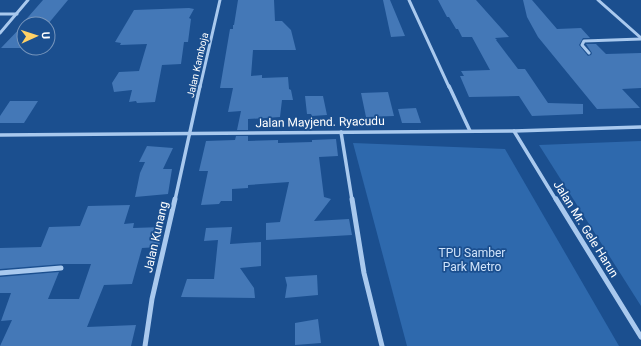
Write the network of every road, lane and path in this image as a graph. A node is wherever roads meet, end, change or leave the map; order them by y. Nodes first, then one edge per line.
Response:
1 (28, 0) edge
2 (220, 0) edge
3 (409, 0) edge
4 (598, 0) edge
5 (0, 14) edge
6 (17, 14) junction
7 (0, 32) edge
8 (641, 39) edge
9 (589, 53) dead end
10 (641, 127) edge
11 (514, 130) junction
12 (470, 131) junction
13 (341, 132) junction
14 (190, 134) junction
15 (0, 135) edge
16 (61, 268) dead end
17 (0, 273) edge
18 (641, 337) edge
19 (145, 346) edge
20 (382, 346) edge

1 - 6 street
2 - 14 street, Jalan Kamboja
3 - 12 street
4 - 8 street
5 - 6 street
6 - 7 street
8 - 9 street
10 - 11 street, Jalan Mayjend. Ryacudu
11 - 12 street, Jalan Mayjend. Ryacudu
11 - 18 street, Jalan Mr. Gele Harun
12 - 13 street, Jalan Mayjend. Ryacudu
13 - 14 street, Jalan Mayjend. Ryacudu
13 - 20 street
14 - 15 street, Jalan Mayjend. Ryacudu
14 - 19 street, Jalan Kunang
16 - 17 street

